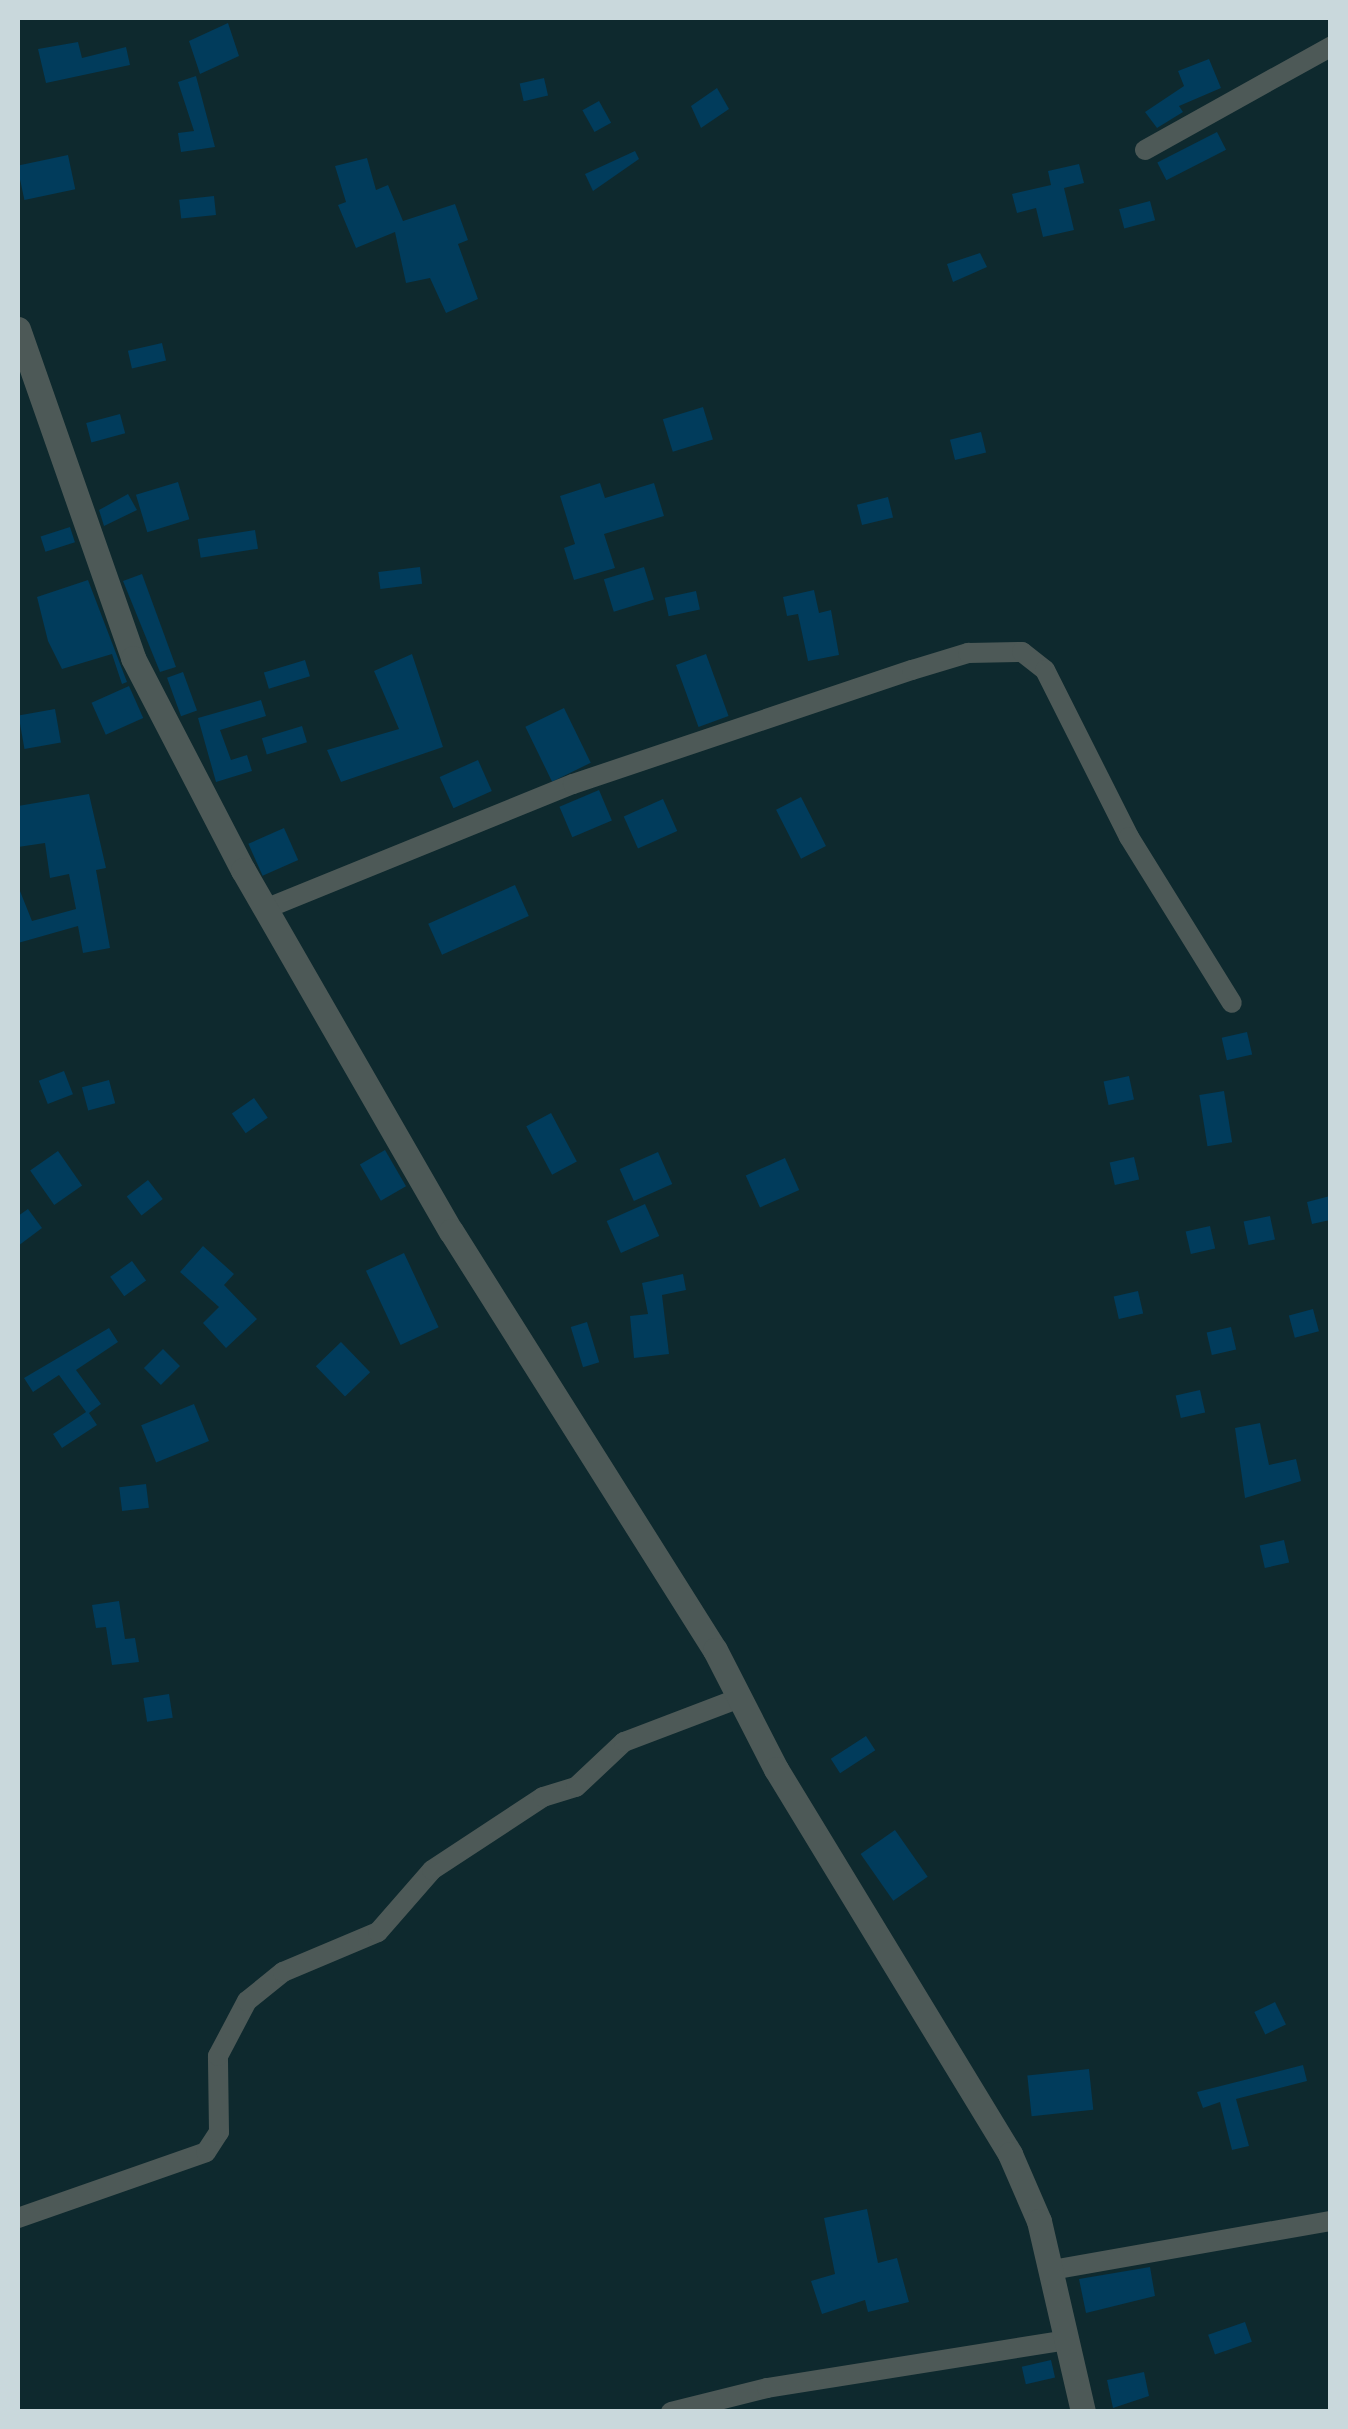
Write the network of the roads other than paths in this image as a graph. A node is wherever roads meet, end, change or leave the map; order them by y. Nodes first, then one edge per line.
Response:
1 (1330, 47) edge
2 (1145, 150) dead end
3 (18, 329) edge
4 (264, 909) junction
5 (1232, 1003) dead end
6 (740, 1698) junction
7 (18, 2218) edge
8 (1330, 2221) edge
9 (1052, 2270) junction
10 (1068, 2340) junction
11 (671, 2412) edge
12 (1083, 2412) edge

1 - 2 street
3 - 4 street
4 - 5 street
4 - 6 street
6 - 7 street
6 - 9 street
8 - 9 street
9 - 10 street
10 - 11 street
10 - 12 street

